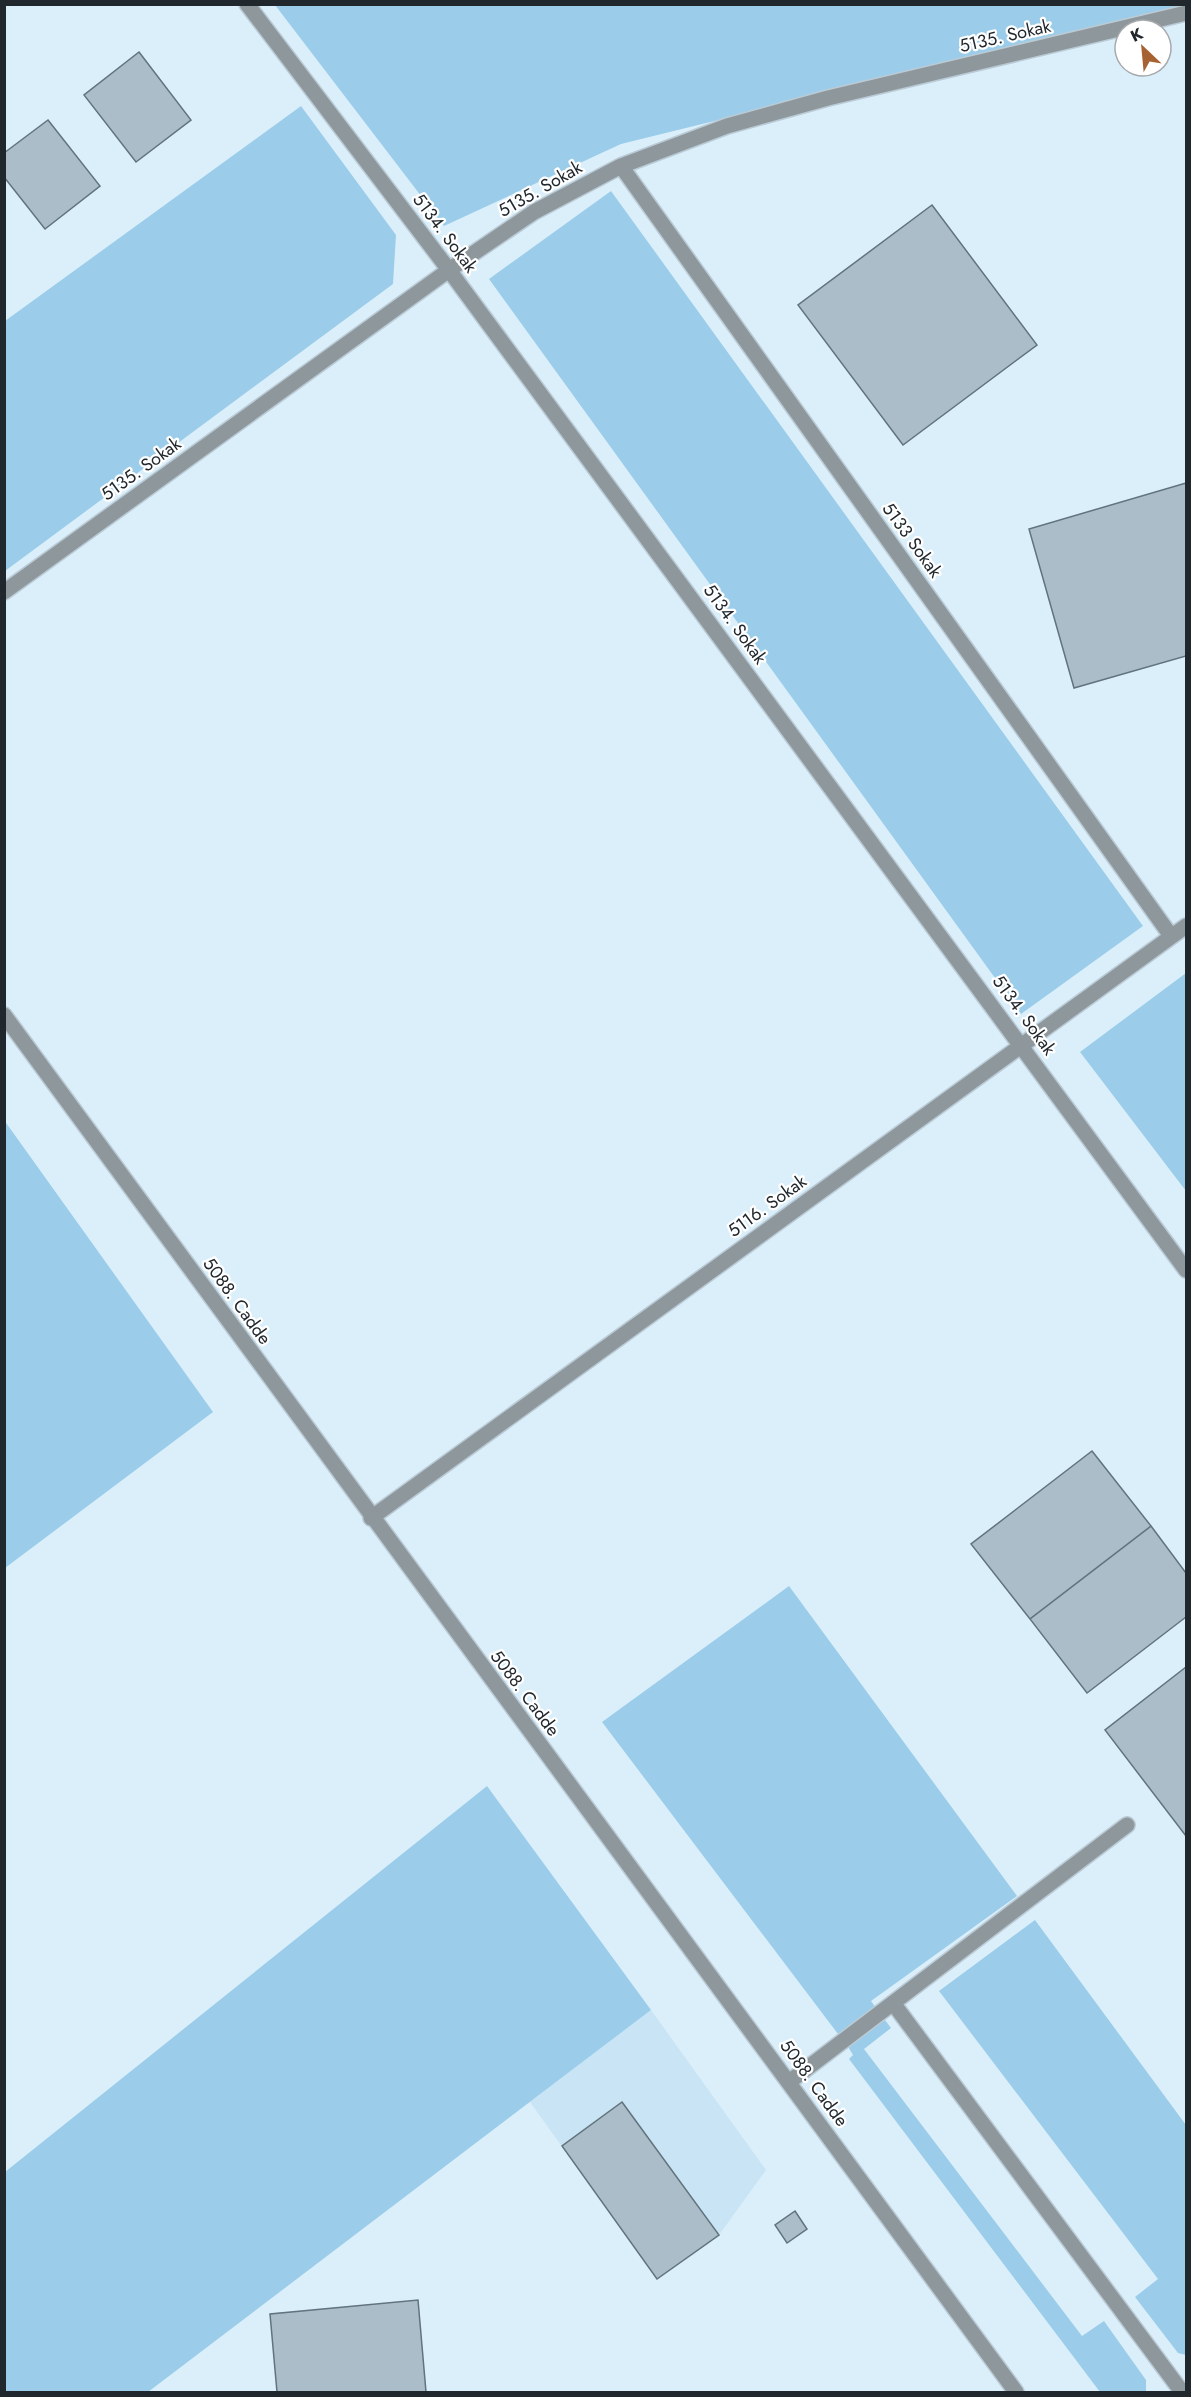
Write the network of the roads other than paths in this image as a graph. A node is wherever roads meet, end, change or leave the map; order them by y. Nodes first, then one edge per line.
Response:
1 (247, 4) edge
2 (1186, 13) edge
3 (621, 166) junction
4 (449, 270) junction
5 (4, 592) edge
6 (1186, 926) edge
7 (1171, 936) junction
8 (4, 1015) edge
9 (1022, 1045) junction
10 (1186, 1270) edge
11 (371, 1518) junction
12 (1127, 1825) dead end
13 (893, 2003) junction
14 (789, 2082) junction
15 (1016, 2392) edge
16 (1182, 2392) edge

1 - 4 street, 5134. Sokak
2 - 3 street, 5135. Sokak
3 - 4 street, 5135. Sokak
3 - 7 street, 5133 Sokak
4 - 5 street, 5135. Sokak
4 - 9 street, 5134. Sokak
6 - 7 street, 5116. Sokak
7 - 9 street, 5116. Sokak
8 - 11 street, 5088. Cadde
9 - 10 street, 5134. Sokak
9 - 11 street, 5116. Sokak
11 - 14 street, 5088. Cadde
12 - 13 street
13 - 14 street
13 - 16 street
14 - 15 street, 5088. Cadde

